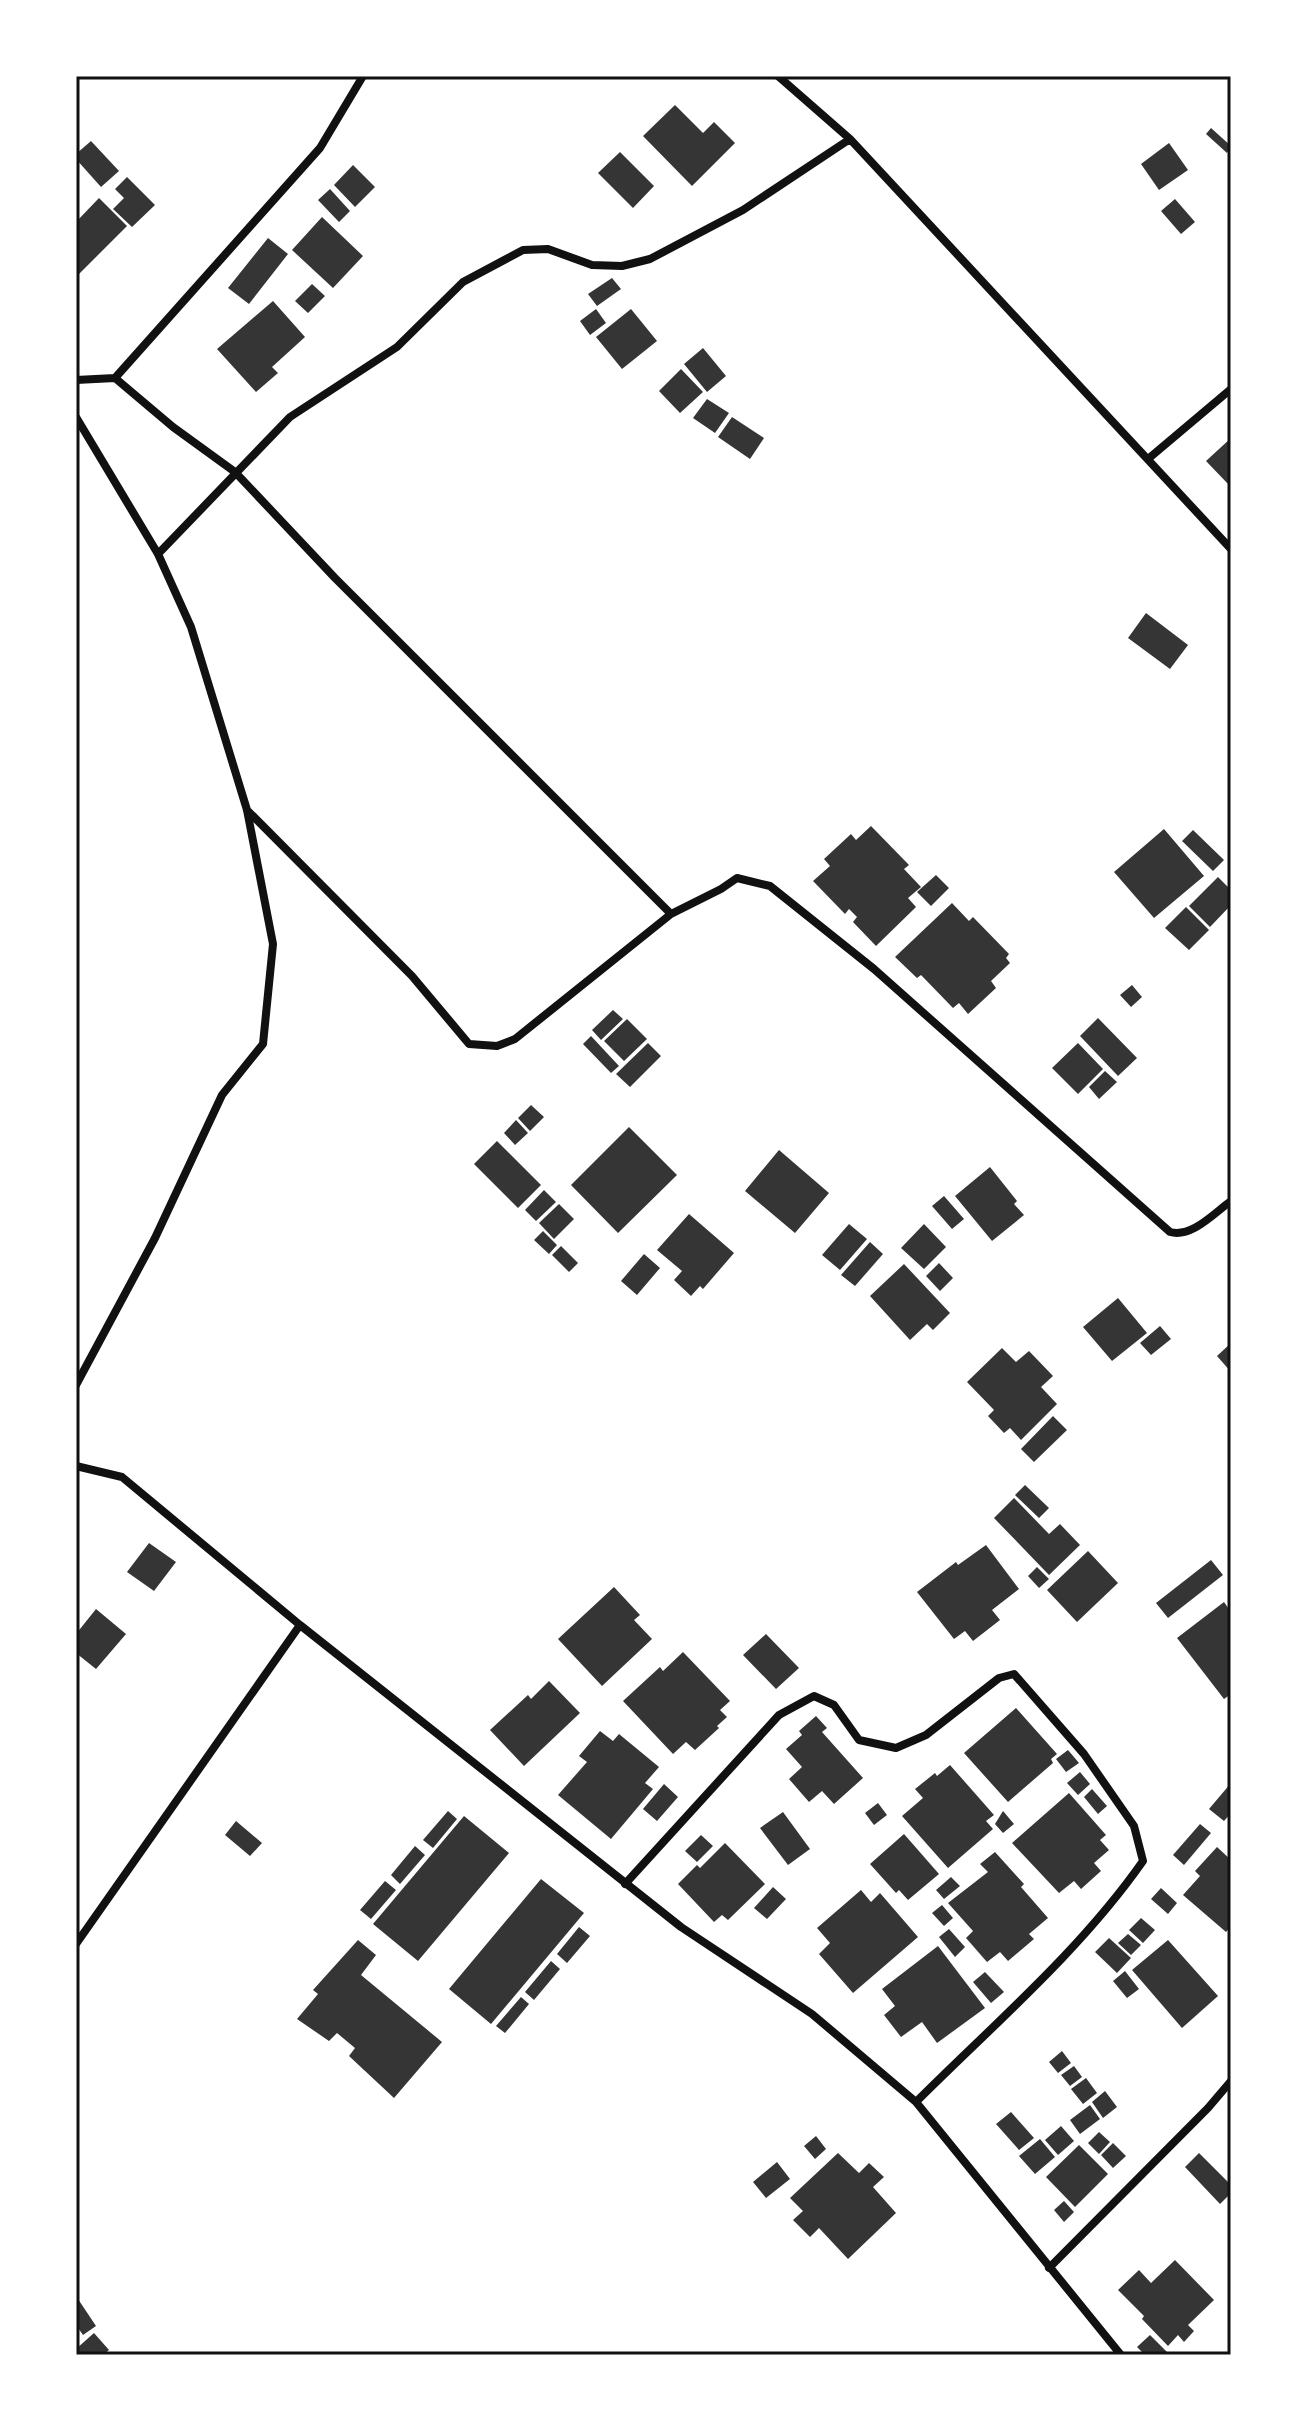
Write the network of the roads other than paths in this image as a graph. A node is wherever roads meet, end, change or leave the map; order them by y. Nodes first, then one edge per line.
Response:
1 (363, 76) edge
2 (778, 76) edge
3 (850, 139) junction
4 (115, 378) junction
5 (76, 380) edge
6 (1231, 389) edge
7 (76, 417) edge
8 (1148, 459) junction
9 (235, 472) junction
10 (1231, 549) edge
11 (158, 554) junction
12 (247, 810) junction
13 (671, 914) junction
14 (1231, 1201) edge
15 (76, 1385) edge
16 (76, 1466) edge
17 (300, 1625) junction
18 (625, 1884) junction
19 (76, 1944) edge
20 (1231, 2081) edge
21 (916, 2102) junction
22 (1049, 2268) junction
23 (1121, 2355) edge

1 - 4 street
2 - 3 street
3 - 8 street
3 - 9 street
4 - 5 street
4 - 9 street
6 - 8 street
7 - 11 street
8 - 10 street
9 - 11 street
9 - 13 street
11 - 12 street
12 - 13 street
12 - 15 street
13 - 14 street
16 - 17 street
17 - 18 street
17 - 19 street
18 - 21 street
18 - 21 street
20 - 22 street
21 - 22 street
22 - 23 street

